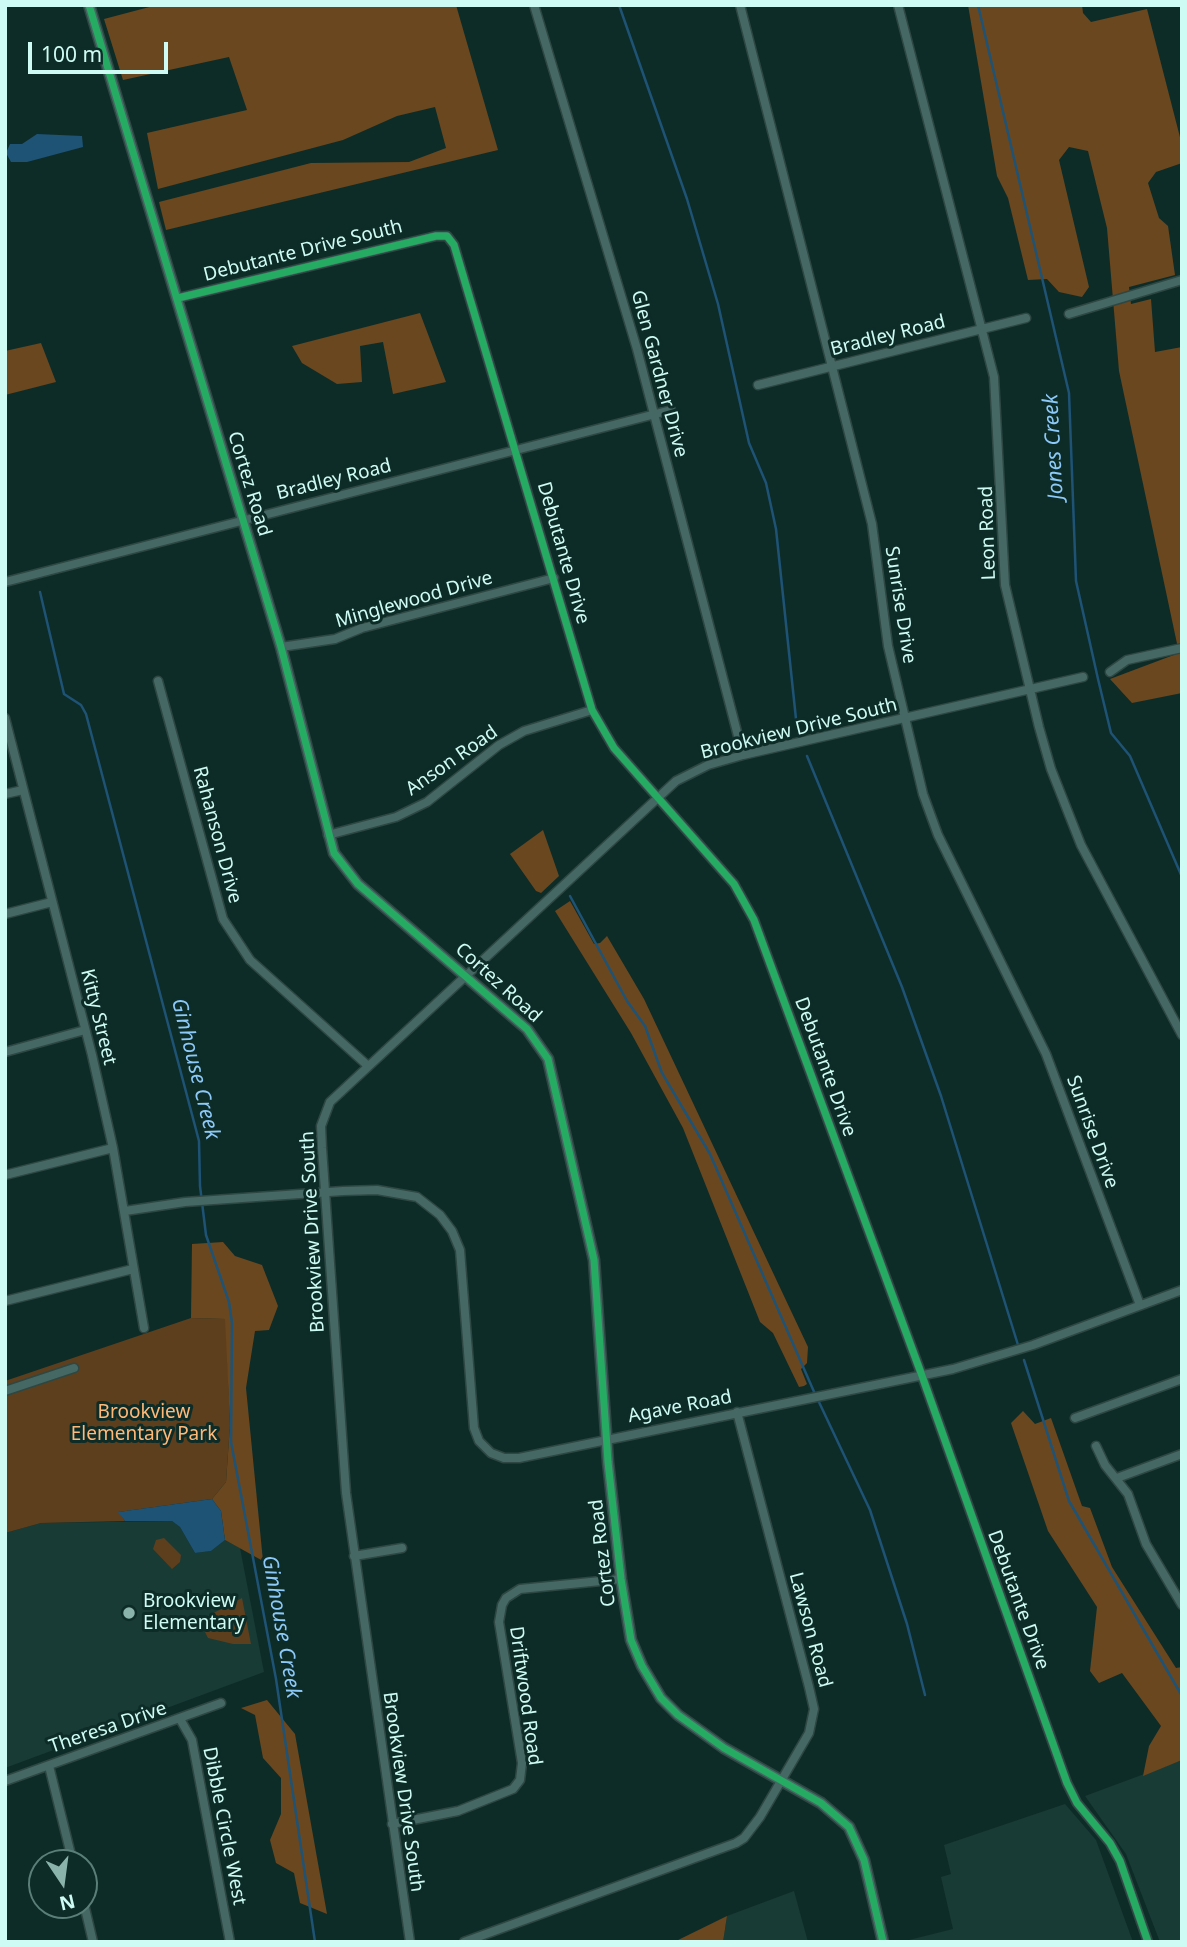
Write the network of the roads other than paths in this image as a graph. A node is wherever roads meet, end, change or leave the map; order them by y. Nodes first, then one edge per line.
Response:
1 (89, 5) edge
2 (534, 5) edge
3 (740, 5) edge
4 (898, 5) edge
5 (436, 236) joint
6 (1182, 280) edge
7 (178, 298) junction
8 (1069, 314) dead end
9 (1026, 318) dead end
10 (981, 328) junction
11 (832, 367) junction
12 (758, 385) dead end
13 (671, 410) dead end
14 (653, 414) junction
15 (517, 449) junction
16 (243, 519) junction
17 (554, 578) junction
18 (5, 582) edge
19 (281, 647) junction
20 (1182, 648) edge
21 (1110, 672) dead end
22 (1083, 677) dead end
23 (158, 681) dead end
24 (1029, 691) junction
25 (593, 709) junction
26 (5, 718) edge
27 (904, 719) junction
28 (743, 755) junction
29 (23, 790) junction
30 (5, 794) edge
31 (659, 799) junction
32 (328, 835) junction
33 (52, 902) junction
34 (5, 915) edge
35 (466, 974) junction
36 (85, 1030) junction
37 (1182, 1035) edge
38 (5, 1052) edge
39 (367, 1065) junction
40 (113, 1148) junction
41 (5, 1175) edge
42 (324, 1192) junction
43 (125, 1211) junction
44 (133, 1269) junction
45 (1182, 1290) edge
46 (5, 1301) edge
47 (1140, 1305) junction
48 (144, 1328) dead end
49 (74, 1368) dead end
50 (921, 1373) junction
51 (1182, 1379) edge
52 (5, 1391) edge
53 (737, 1412) junction
54 (1075, 1418) dead end
55 (608, 1438) junction
56 (1096, 1446) dead end
57 (1182, 1454) edge
58 (1117, 1478) junction
59 (402, 1548) dead end
60 (354, 1556) junction
61 (621, 1579) junction
62 (1182, 1605) edge
63 (221, 1703) dead end
64 (180, 1719) junction
65 (48, 1766) junction
66 (5, 1781) edge
67 (780, 1781) junction
68 (392, 1824) junction
69 (69, 1849) edge
70 (88, 1919) edge
71 (93, 1942) edge
72 (230, 1942) edge
73 (410, 1942) edge
74 (464, 1942) edge
75 (883, 1942) edge
76 (1148, 1942) edge

1 - 7 street, Cortez Road
2 - 14 street, Glen Gardner Drive
3 - 11 street, Sunrise Drive
4 - 10 street, Leon Road
5 - 7 street, Debutante Drive South
5 - 15 street, Debutante Drive
6 - 8 street
7 - 16 street, Cortez Road
9 - 10 street, Bradley Road
10 - 11 street, Bradley Road
10 - 24 street, Leon Road
11 - 12 street, Bradley Road
11 - 27 street, Sunrise Drive
13 - 14 street, Bradley Road
14 - 15 street, Bradley Road
14 - 28 street, Glen Gardner Drive
15 - 16 street, Bradley Road
15 - 17 street, Debutante Drive
16 - 18 street, Bradley Road
16 - 19 street, Cortez Road
17 - 19 street, Minglewood Drive
17 - 25 street, Debutante Drive
19 - 32 street, Cortez Road
20 - 21 street
22 - 24 street, Brookview Drive South
23 - 39 street, Rahanson Drive
24 - 27 street, Brookview Drive South
24 - 37 street, Leon Road
25 - 31 street, Debutante Drive
25 - 32 street, Anson Road
26 - 29 street, Kitty Street
27 - 28 street, Brookview Drive South
27 - 47 street, Sunrise Drive
28 - 31 street, Brookview Drive South
29 - 30 street
29 - 33 street, Kitty Street
31 - 35 street, Brookview Drive South
31 - 50 street, Debutante Drive
32 - 35 street, Cortez Road
33 - 34 street
33 - 36 street, Kitty Street
35 - 39 street, Brookview Drive South
35 - 55 street, Cortez Road
36 - 38 street
36 - 40 street, Kitty Street
39 - 42 street, Brookview Drive South
40 - 41 street
40 - 43 street, Kitty Street
42 - 43 street, Agave Road
42 - 55 street, Agave Road
42 - 60 street, Brookview Drive South
43 - 44 street, Kitty Street
44 - 46 street
44 - 48 street, Kitty Street
45 - 47 street, Agave Road
47 - 50 street, Agave Road
49 - 52 street
50 - 53 street, Agave Road
50 - 76 street, Debutante Drive
51 - 54 street
53 - 55 street, Agave Road
53 - 67 street, Lawson Road
55 - 61 street, Cortez Road
56 - 58 street
57 - 58 street
58 - 62 street
59 - 60 street
60 - 68 street, Brookview Drive South
61 - 67 street, Cortez Road
61 - 68 street, Driftwood Road
63 - 64 street, Theresa Drive
64 - 65 street, Theresa Drive
64 - 72 street, Dibble Circle West
65 - 66 street, Theresa Drive
65 - 69 street
67 - 74 street, Lawson Road
67 - 75 street, Cortez Road
68 - 73 street, Brookview Drive South
70 - 71 street

